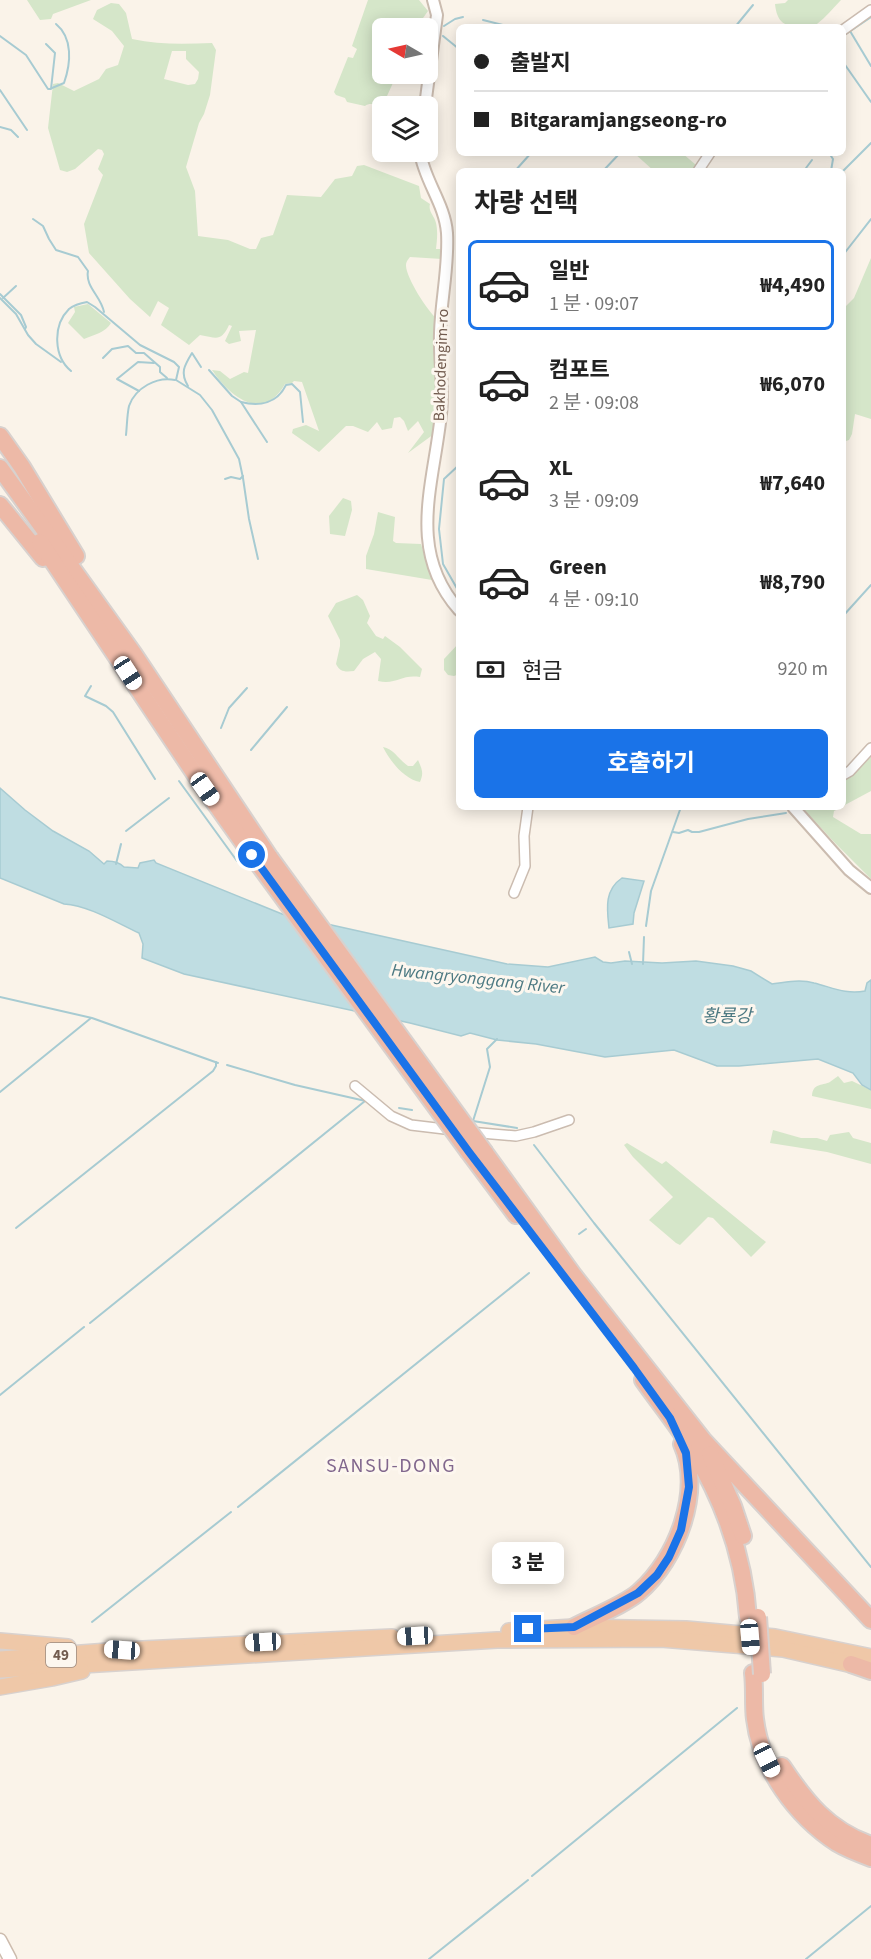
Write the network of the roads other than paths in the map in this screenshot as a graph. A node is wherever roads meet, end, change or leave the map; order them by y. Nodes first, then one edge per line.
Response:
1 (433, 0) edge
2 (871, 10) edge
3 (846, 28) edge
4 (426, 96) edge
5 (421, 162) edge
6 (0, 436) edge
7 (0, 468) edge
8 (0, 481) edge
9 (0, 505) edge
10 (456, 606) edge
11 (89, 616) junction
12 (134, 652) junction
13 (871, 748) edge
14 (846, 773) edge
15 (528, 810) edge
16 (798, 810) edge
17 (871, 888) edge
18 (514, 892) dead end
19 (355, 1086) dead end
20 (569, 1120) dead end
21 (477, 1153) junction
22 (570, 1278) junction
23 (638, 1365) junction
24 (670, 1418) junction
25 (703, 1440) junction
26 (753, 1617) junction
27 (871, 1620) edge
28 (574, 1627) junction
29 (0, 1641) edge
30 (119, 1657) junction
31 (871, 1657) edge
32 (0, 1659) edge
33 (850, 1664) joint
34 (0, 1670) edge
35 (871, 1670) edge
36 (757, 1674) junction
37 (0, 1687) edge
38 (871, 1845) edge
39 (871, 1858) edge
40 (0, 1940) edge
41 (10, 1959) edge

1 - 4 street
2 - 3 street
5 - 10 street, Bakhodengim-ro
6 - 12 highway
7 - 12 highway
8 - 11 highway
9 - 11 highway
11 - 21 highway, bridge
12 - 21 highway, bridge
13 - 14 street
15 - 18 street
16 - 17 street
19 - 20 street
21 - 22 highway
22 - 23 highway
22 - 23 highway
23 - 24 highway
23 - 25 highway
24 - 26 highway
24 - 28 highway
25 - 26 highway
25 - 27 highway
26 - 36 highway
28 - 30 highway, 49
28 - 31 highway, 49
29 - 30 highway
30 - 32 highway, 49
30 - 33 highway, 49
30 - 34 highway, 49
30 - 37 highway
33 - 35 highway
36 - 38 highway
36 - 39 highway
40 - 41 main road

